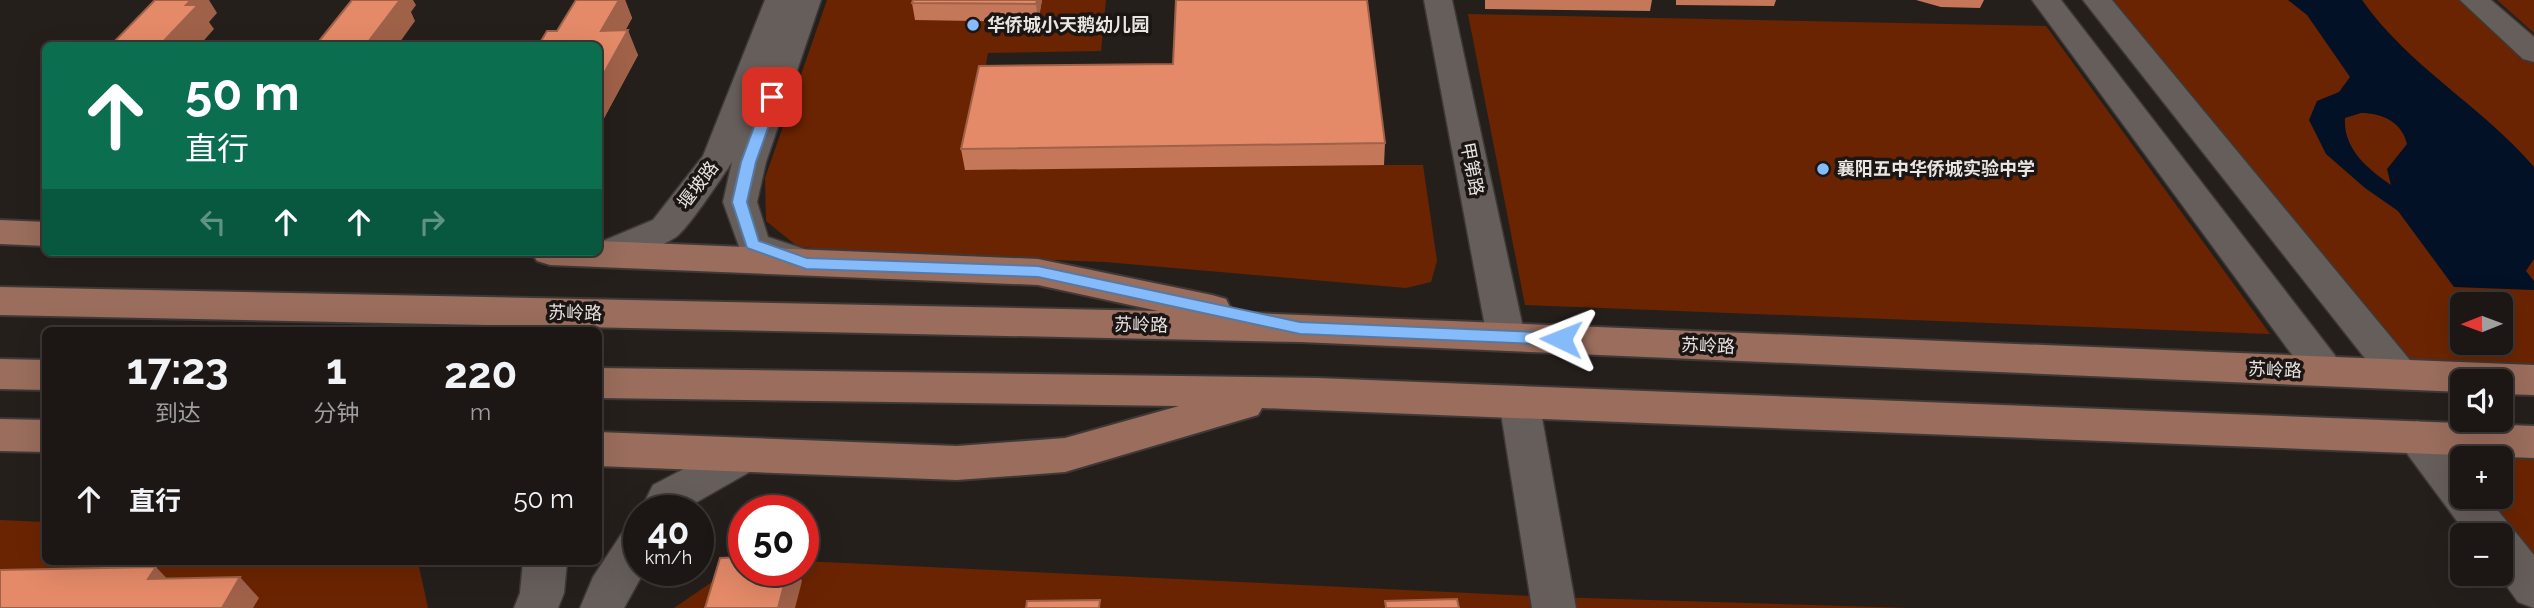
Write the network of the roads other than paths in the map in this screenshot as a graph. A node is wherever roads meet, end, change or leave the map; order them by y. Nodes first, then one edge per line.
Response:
1 (779, 0) edge
2 (807, 0) edge
3 (1438, 0) edge
4 (2046, 0) edge
5 (2097, 0) edge
6 (2474, 0) edge
7 (2534, 53) edge
8 (0, 232) edge
9 (42, 234) edge
10 (602, 254) edge
11 (606, 254) junction
12 (806, 263) junction
13 (0, 301) edge
14 (1300, 328) junction
15 (1507, 337) junction
16 (2326, 372) junction
17 (0, 374) edge
18 (42, 375) edge
19 (2400, 375) junction
20 (2534, 380) edge
21 (602, 383) edge
22 (1318, 393) junction
23 (1519, 401) junction
24 (0, 435) edge
25 (42, 436) edge
26 (2417, 437) junction
27 (2534, 442) edge
28 (602, 449) edge
29 (746, 454) junction
30 (2450, 479) edge
31 (672, 495) edge
32 (2513, 561) edge
33 (545, 565) edge
34 (623, 568) edge
35 (2534, 589) edge
36 (536, 608) edge
37 (602, 608) edge
38 (1554, 608) edge

1 - 11 street, 堰坡路
2 - 12 street, 堰坡路
3 - 15 street, 甲第路
4 - 16 street
5 - 19 street
6 - 7 street
8 - 9 main road
10 - 11 main road
11 - 12 main road
12 - 14 main road
13 - 14 main road, 苏岭路
14 - 15 main road, 苏岭路
15 - 16 main road, 苏岭路
16 - 19 main road, 苏岭路
17 - 18 main road
19 - 20 main road, 苏岭路
21 - 22 main road
22 - 23 main road
22 - 29 main road
23 - 26 main road
23 - 38 street
24 - 25 main road
26 - 27 main road
26 - 30 street
28 - 29 main road
29 - 31 street
32 - 35 street
33 - 36 street
34 - 37 street

